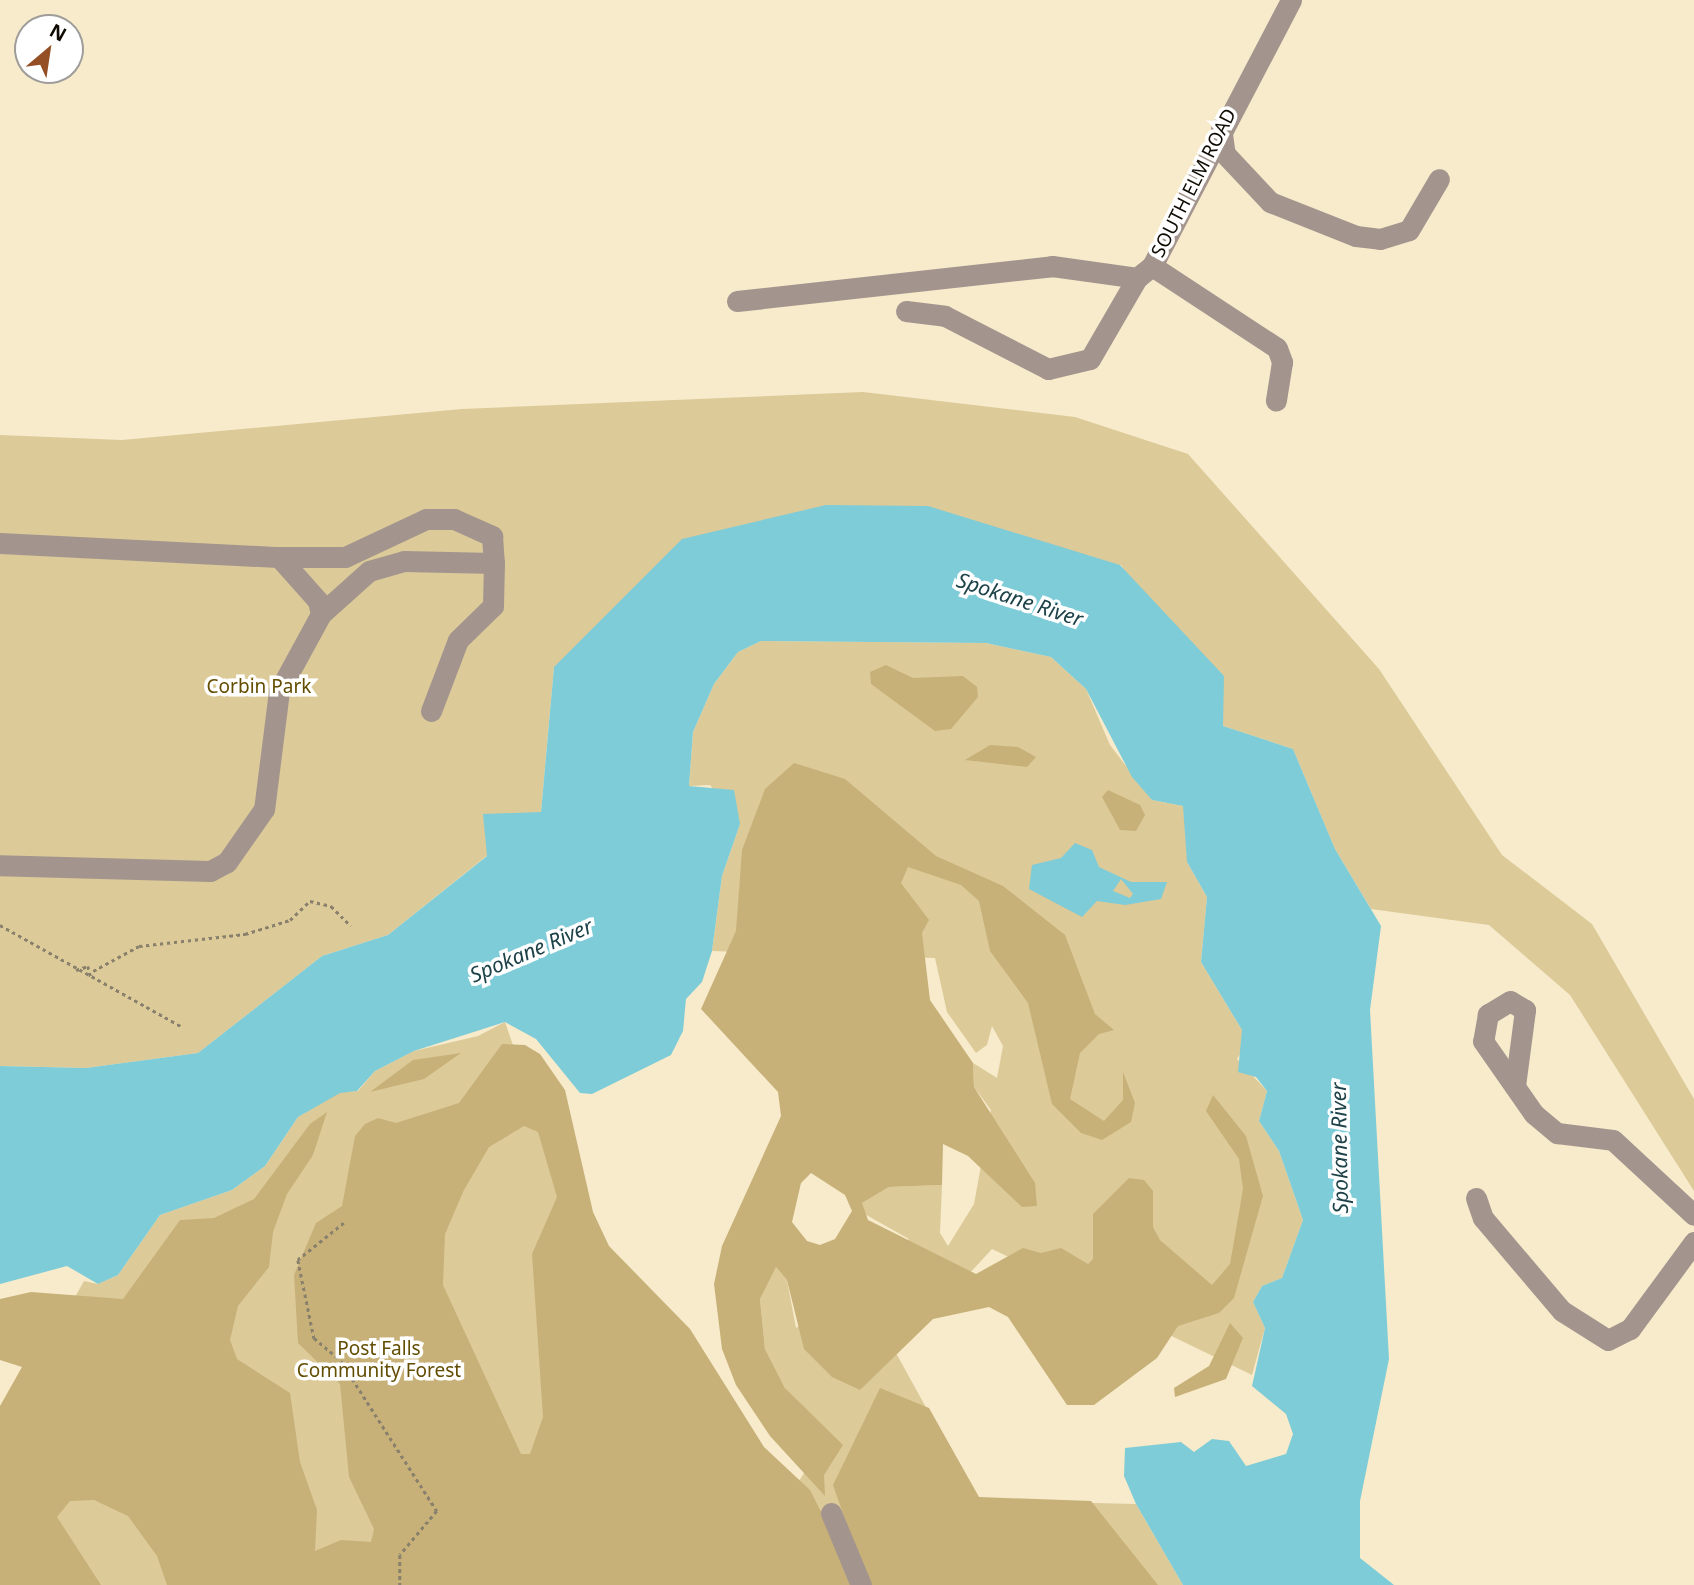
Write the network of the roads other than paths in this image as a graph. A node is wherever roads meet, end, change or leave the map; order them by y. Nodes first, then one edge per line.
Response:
1 (1292, 0) edge
2 (1221, 127) junction
3 (1438, 179) dead end
4 (1144, 272) junction
5 (737, 301) dead end
6 (906, 312) dead end
7 (1276, 401) dead end
8 (0, 543) edge
9 (279, 557) junction
10 (494, 563) junction
11 (321, 614) junction
12 (431, 711) dead end
13 (0, 865) edge
14 (1515, 1086) dead end
15 (1476, 1198) dead end
16 (1694, 1215) edge
17 (1694, 1242) edge
18 (831, 1513) dead end
19 (861, 1585) edge

1 - 2 street, SOUTH ELM ROAD
2 - 3 street
2 - 4 street, SOUTH ELM ROAD
4 - 5 street
4 - 6 street, SOUTH ELM ROAD
4 - 7 street
8 - 9 street
9 - 10 street
9 - 11 street
10 - 11 street
10 - 12 street
11 - 13 street
14 - 16 street
15 - 17 street
18 - 19 street

